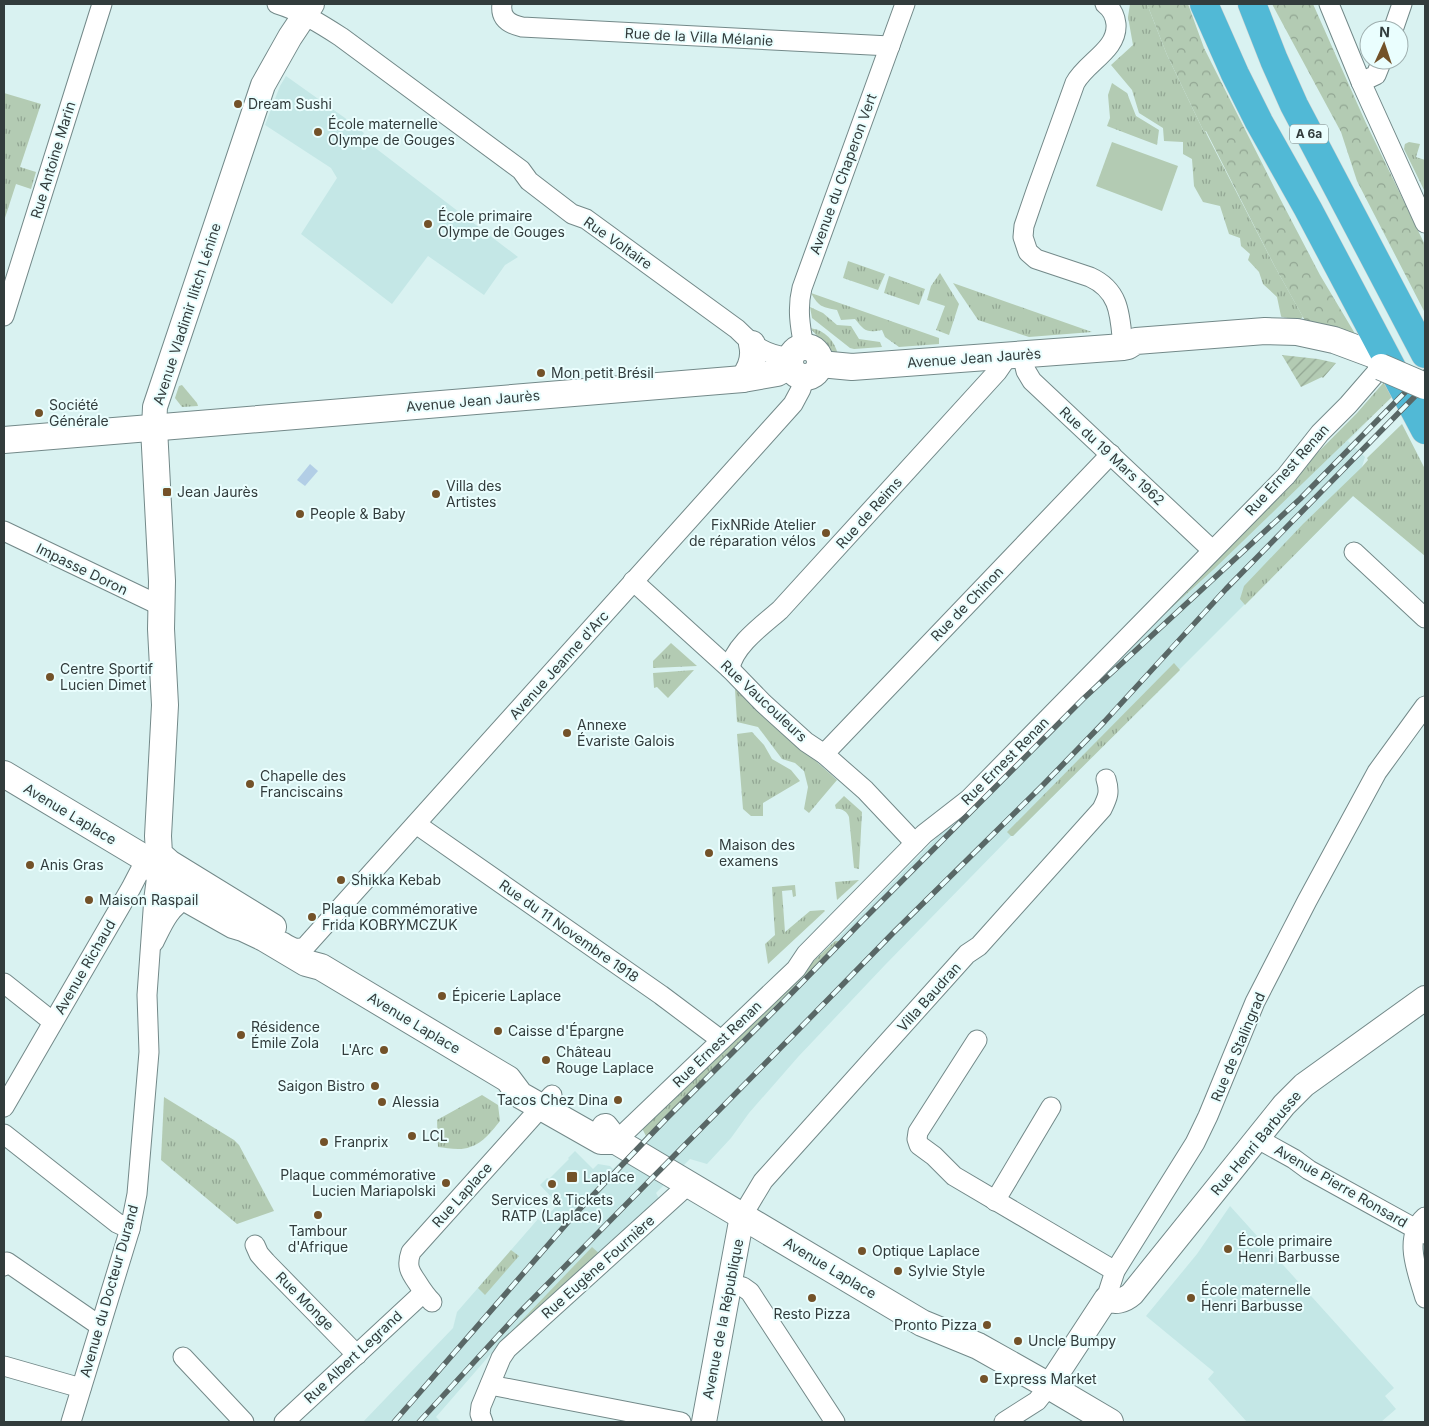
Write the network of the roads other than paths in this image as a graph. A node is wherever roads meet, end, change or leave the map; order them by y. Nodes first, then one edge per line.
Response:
1 (102, 4) edge
2 (277, 4) edge
3 (502, 4) edge
4 (905, 4) edge
5 (1105, 4) edge
6 (1204, 4) edge
7 (1222, 4) edge
8 (1252, 4) edge
9 (1329, 4) edge
10 (1402, 4) edge
11 (308, 10) edge
12 (1396, 20) edge
13 (890, 46) junction
14 (1378, 70) edge
15 (1361, 82) junction
16 (1308, 209) junction
17 (1425, 223) edge
18 (4, 316) edge
19 (752, 344) junction
20 (1126, 346) junction
21 (1425, 354) edge
22 (1015, 355) junction
23 (802, 362) junction
24 (1382, 367) junction
25 (1425, 376) edge
26 (743, 378) junction
27 (1425, 386) edge
28 (154, 428) junction
29 (1425, 430) edge
30 (4, 440) edge
31 (1110, 454) junction
32 (4, 531) edge
33 (1212, 550) junction
34 (1354, 552) dead end
35 (633, 581) junction
36 (162, 606) junction
37 (1425, 618) edge
38 (730, 669) junction
39 (1425, 706) edge
40 (824, 754) junction
41 (4, 774) edge
42 (1106, 779) dead end
43 (416, 824) junction
44 (915, 843) junction
45 (154, 862) junction
46 (187, 899) junction
47 (249, 922) junction
48 (304, 947) junction
49 (150, 950) junction
50 (321, 967) junction
51 (4, 983) edge
52 (1424, 1003) edge
53 (53, 1022) junction
54 (721, 1040) junction
55 (977, 1040) dead end
56 (547, 1101) junction
57 (4, 1107) edge
58 (1051, 1107) dead end
59 (4, 1134) edge
60 (1258, 1139) junction
61 (616, 1141) junction
62 (689, 1184) junction
63 (995, 1201) junction
64 (742, 1216) junction
65 (1422, 1226) edge
66 (130, 1229) junction
67 (255, 1245) dead end
68 (5, 1263) edge
69 (1115, 1271) junction
70 (730, 1283) junction
71 (427, 1297) joint
72 (1425, 1298) edge
73 (1106, 1299) junction
74 (100, 1326) junction
75 (357, 1354) junction
76 (184, 1357) dead end
77 (4, 1366) edge
78 (490, 1384) junction
79 (1049, 1386) junction
80 (81, 1388) junction
81 (71, 1422) edge
82 (244, 1422) edge
83 (284, 1422) edge
84 (483, 1422) edge
85 (681, 1422) edge
86 (704, 1422) edge
87 (835, 1422) edge
88 (1004, 1422) edge
89 (1110, 1422) edge

1 - 18 street, Rue Antoine Marin
2 - 11 street, Rue Voltaire
3 - 13 street, Rue de la Villa Mélanie
4 - 13 street, Avenue du Chaperon Vert
5 - 20 street
6 - 16 highway, A 6a
7 - 16 highway
8 - 21 highway, A 6a
9 - 15 street
10 - 12 street
11 - 19 street, Rue Voltaire
11 - 28 street, Avenue Vladimir Ilitch Lénine
13 - 23 street, Avenue du Chaperon Vert
14 - 15 street
15 - 17 street
16 - 29 highway, A 6a
19 - 23 street, Rue Voltaire
19 - 26 main road
20 - 22 main road, Avenue Jean Jaurès
20 - 24 main road, Avenue Jean Jaurès
20 - 25 main road, Avenue Jean Jaurès
22 - 23 main road, Avenue Jean Jaurès
22 - 31 street, Rue du 19 Mars 1962
22 - 38 street, Rue de Reims
23 - 26 main road, Avenue Jean Jaurès
23 - 35 street, Avenue Jeanne d'Arc
24 - 27 main road, Avenue Jean Jaurès, bridge
24 - 33 street, Rue Ernest Renan
26 - 28 main road, Avenue Jean Jaurès
28 - 30 main road, Avenue Jean Jaurès
28 - 36 main road, Avenue Vladimir Ilitch Lénine
31 - 33 street, Rue du 19 Mars 1962
31 - 40 street, Rue de Chinon
32 - 36 street, Impasse Doron
33 - 44 street, Rue Ernest Renan
34 - 37 street
35 - 38 street, Rue Vaucouleurs
35 - 43 street, Avenue Jeanne d'Arc
36 - 45 main road, Avenue Vladimir Ilitch Lénine
38 - 40 street, Rue Vaucouleurs
39 - 69 street, Rue de Stalingrad
40 - 44 street, Rue Vaucouleurs
41 - 45 main road, Avenue Laplace
42 - 64 street, Villa Baudran
43 - 48 street, Avenue Jeanne d'Arc
43 - 54 street, Rue du 11 Novembre 1918
44 - 54 street, Rue Ernest Renan
45 - 46 main road, Avenue Laplace
45 - 47 main road, Avenue Laplace
45 - 49 street, Avenue du Docteur Durand
45 - 53 street, Avenue Richaud
46 - 47 main road, Avenue Laplace
46 - 49 street, Avenue du Docteur Durand
47 - 48 main road, Avenue Laplace
47 - 50 main road, Avenue Laplace
48 - 50 main road, Avenue Laplace
49 - 66 street, Avenue du Docteur Durand
50 - 56 main road, Avenue Laplace
51 - 53 street, Avenue Richaud
52 - 60 street, Rue Henri Barbusse
53 - 57 street, Avenue Richaud
54 - 61 street, Rue Ernest Renan
55 - 63 street
56 - 61 main road, Avenue Laplace
56 - 71 street, Rue Laplace
58 - 63 street
59 - 66 street
60 - 65 street, Avenue Pierre Ronsard
60 - 73 street, Rue Henri Barbusse
61 - 62 main road, Avenue Laplace
62 - 64 main road, Avenue Laplace
62 - 78 street, Rue Eugène Fournière
63 - 69 street
64 - 70 street, Avenue de la République
64 - 79 main road, Avenue Laplace
65 - 72 street
66 - 74 street, Avenue du Docteur Durand
67 - 75 street, Rue Monge
68 - 74 street
69 - 73 street, Rue de Stalingrad
70 - 86 street, Avenue de la République
70 - 87 street
71 - 75 street, Rue Albert Legrand
73 - 79 street, Rue de Stalingrad
74 - 80 street, Avenue du Docteur Durand
75 - 83 street, Rue Albert Legrand
76 - 82 street
77 - 80 street
78 - 84 street
78 - 85 street
79 - 88 street
79 - 89 main road, Avenue Laplace
80 - 81 street, Avenue du Docteur Durand

